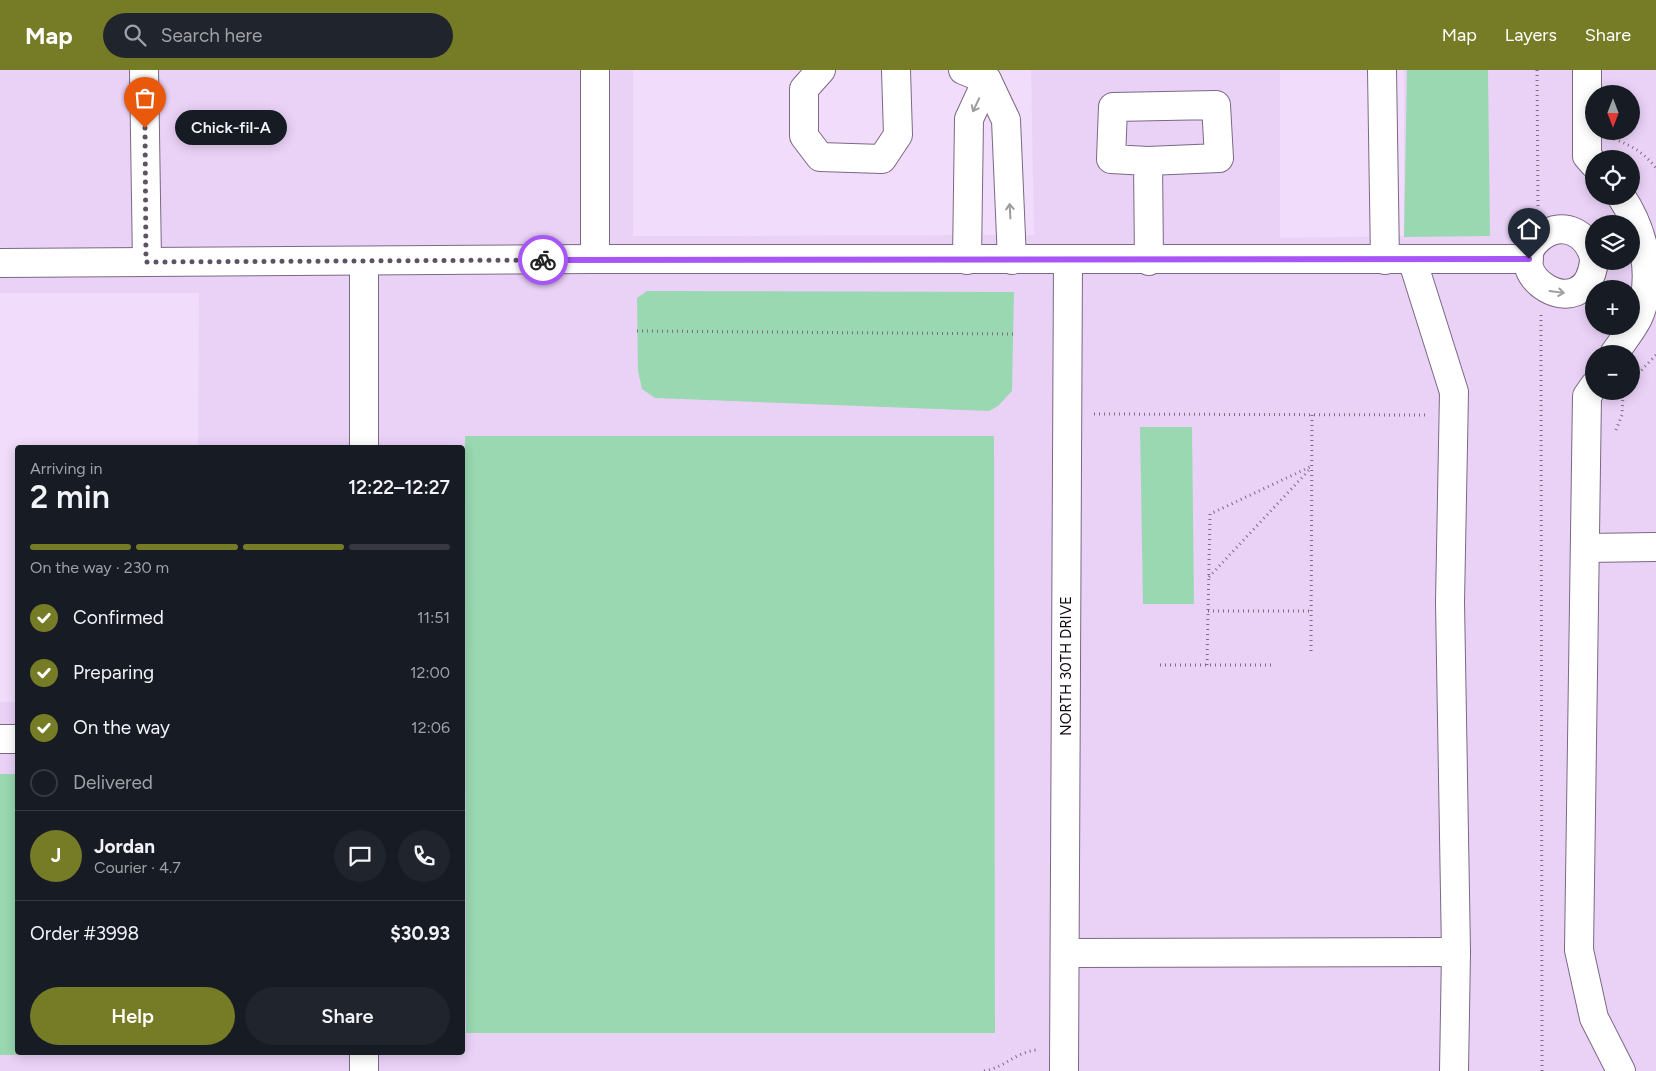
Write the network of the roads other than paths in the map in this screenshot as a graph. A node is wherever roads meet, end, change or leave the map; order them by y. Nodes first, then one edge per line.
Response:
1 (144, 70) edge
2 (595, 70) edge
3 (821, 70) edge
4 (896, 70) edge
5 (963, 70) edge
6 (1382, 70) edge
7 (1587, 70) edge
8 (988, 80) junction
9 (1587, 150) edge
10 (1148, 161) dead end
11 (1627, 205) edge
12 (1585, 239) edge
13 (1533, 249) junction
14 (595, 259) junction
15 (1412, 259) junction
16 (966, 260) junction
17 (1012, 260) junction
18 (1068, 260) junction
19 (1385, 260) junction
20 (364, 261) junction
21 (1149, 261) junction
22 (146, 262) junction
23 (0, 263) edge
24 (1591, 270) edge
25 (1620, 345) edge
26 (1587, 400) edge
27 (364, 445) edge
28 (1656, 547) edge
29 (1585, 548) junction
30 (0, 739) edge
31 (15, 739) edge
32 (1456, 952) junction
33 (1065, 953) junction
34 (364, 1055) edge
35 (1064, 1060) edge
36 (364, 1071) edge
37 (1454, 1071) edge
38 (1621, 1071) edge

1 - 22 street
2 - 14 street
3 - 4 street
5 - 8 street
6 - 19 street
7 - 9 street
8 -> 16 street
17 -> 8 street
10 - 21 street
11 - 25 street
12 - 13 street
13 - 15 street
13 -> 24 street
14 - 16 street
14 - 20 street
15 - 19 street
15 - 32 street
16 - 17 street
17 - 18 street
18 - 21 street
18 - 33 street, NORTH 30TH DRIVE
19 - 21 street
20 - 22 street
20 - 27 street
22 - 23 street
26 - 29 street
28 - 29 street
29 - 38 street
30 - 31 street
32 - 33 street
32 - 37 street
33 - 35 street, NORTH 30TH DRIVE
34 - 36 street

